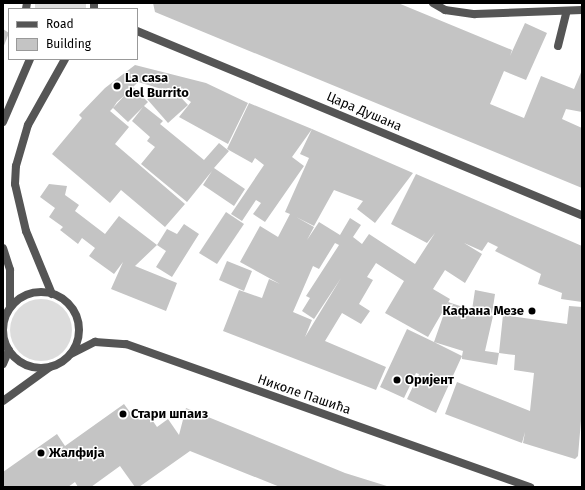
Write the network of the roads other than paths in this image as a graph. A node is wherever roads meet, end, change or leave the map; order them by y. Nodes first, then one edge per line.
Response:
1 (433, 3) edge
2 (582, 10) edge
3 (568, 11) junction
4 (138, 31) edge
5 (558, 46) dead end
6 (30, 60) edge
7 (64, 60) edge
8 (3, 122) edge
9 (582, 215) edge
10 (3, 248) edge
11 (52, 294) junction
12 (10, 307) junction
13 (9, 350) junction
14 (71, 354) junction
15 (3, 364) edge
16 (50, 367) junction
17 (3, 401) edge
18 (530, 487) edge

1 - 3 street
2 - 3 street
3 - 5 street
4 - 9 street, Цара Душана
6 - 8 street
7 - 11 street
10 - 12 street
11 - 12 street
11 - 14 street
12 - 13 street
13 - 15 street
13 - 16 street
14 - 16 street, Николе Пашића
14 - 18 street, Николе Пашића
16 - 17 street, Николе Пашића

